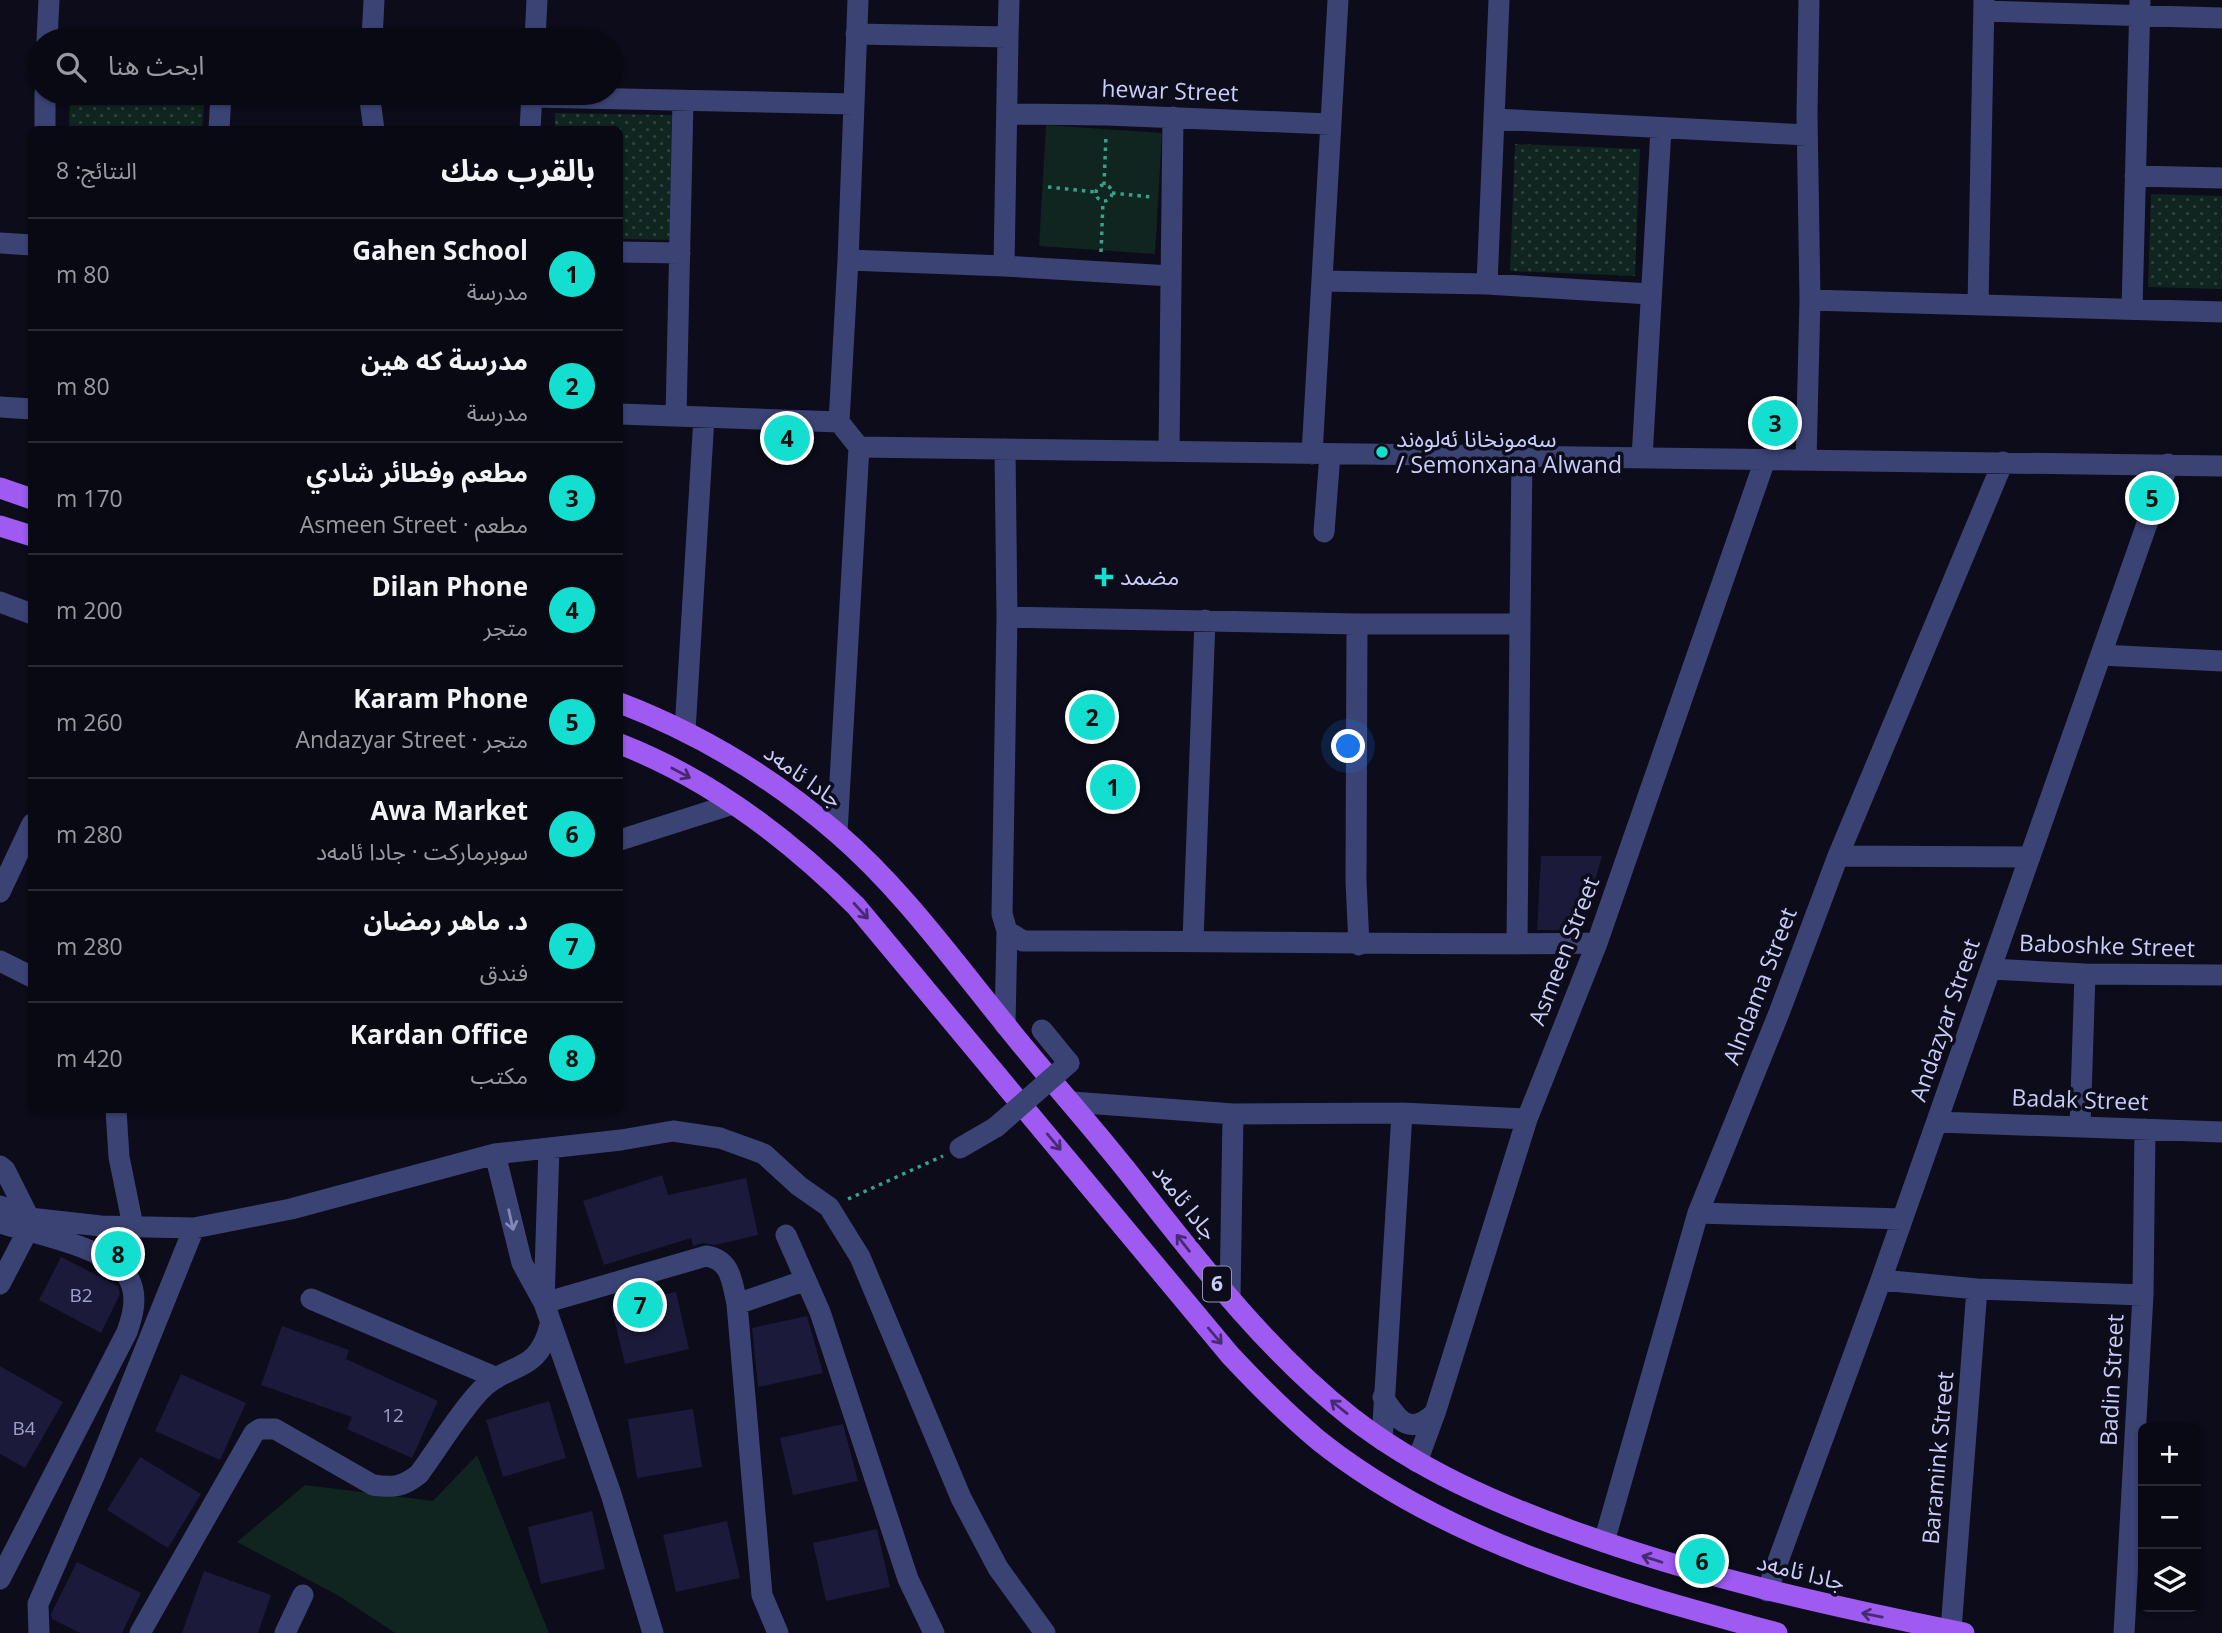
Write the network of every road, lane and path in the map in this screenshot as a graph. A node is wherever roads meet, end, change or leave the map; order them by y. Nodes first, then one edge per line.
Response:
1 (49, 0) edge
2 (374, 0) edge
3 (537, 0) edge
4 (858, 0) edge
5 (1009, 0) edge
6 (1338, 0) edge
7 (1499, 0) edge
8 (1809, 0) edge
9 (1984, 5) edge
10 (2140, 8) edge
11 (2222, 18) edge
12 (48, 28) edge
13 (373, 28) edge
14 (536, 28) edge
15 (856, 34) junction
16 (1008, 37) junction
17 (623, 99) edge
18 (682, 101) junction
19 (854, 104) junction
20 (45, 105) edge
21 (220, 105) edge
22 (371, 105) edge
23 (531, 105) edge
24 (1008, 114) junction
25 (1107, 115) junction
26 (1173, 117) junction
27 (1494, 119) junction
28 (1329, 124) junction
29 (45, 126) edge
30 (219, 126) edge
31 (373, 126) edge
32 (530, 126) edge
33 (1661, 129) junction
34 (1807, 135) junction
35 (2135, 176) junction
36 (2222, 178) edge
37 (1104, 185) junction
38 (1048, 187) dead end
39 (1096, 192) junction
40 (1112, 193) junction
41 (1157, 197) dead end
42 (1103, 201) junction
43 (0, 243) edge
44 (28, 245) edge
45 (623, 252) edge
46 (680, 253) junction
47 (848, 260) junction
48 (1004, 266) junction
49 (1100, 273) junction
50 (1171, 276) junction
51 (1323, 281) junction
52 (1487, 284) junction
53 (1650, 294) junction
54 (1810, 300) junction
55 (1978, 304) junction
56 (2132, 309) junction
57 (2222, 312) edge
58 (0, 407) edge
59 (28, 409) edge
60 (623, 414) edge
61 (676, 416) junction
62 (704, 417) junction
63 (839, 422) junction
64 (859, 447) junction
65 (1005, 449) junction
66 (1169, 451) junction
67 (1321, 454) junction
68 (1522, 456) junction
69 (1642, 458) junction
70 (1765, 460) junction
71 (1806, 460) junction
72 (2003, 462) junction
73 (2168, 464) junction
74 (2222, 466) edge
75 (0, 488) edge
76 (28, 498) edge
77 (0, 526) edge
78 (1324, 532) dead end
79 (28, 535) edge
80 (0, 602) edge
81 (28, 612) edge
82 (1007, 617) junction
83 (1205, 620) junction
84 (1357, 624) junction
85 (1520, 624) junction
86 (2101, 655) junction
87 (2222, 661) edge
88 (623, 704) edge
89 (685, 731) junction
90 (623, 745) edge
91 (733, 804) junction
92 (28, 832) edge
93 (837, 833) junction
94 (623, 839) edge
95 (1838, 856) junction
96 (2030, 857) junction
97 (0, 892) edge
98 (1007, 931) junction
99 (1193, 940) junction
100 (1597, 943) junction
101 (1517, 944) junction
102 (1359, 945) junction
103 (0, 961) edge
104 (1991, 969) junction
105 (2085, 974) junction
106 (28, 975) edge
107 (2222, 975) edge
108 (1005, 1025) junction
109 (1042, 1030) dead end
110 (1072, 1102) junction
111 (116, 1113) edge
112 (1233, 1114) junction
113 (1402, 1114) junction
114 (1527, 1119) junction
115 (1937, 1122) junction
116 (2080, 1127) junction
117 (2145, 1129) junction
118 (2222, 1132) edge
119 (549, 1148) junction
120 (960, 1148) joint
121 (495, 1154) junction
122 (0, 1166) edge
123 (0, 1206) edge
124 (829, 1208) junction
125 (1698, 1213) junction
126 (1902, 1219) junction
127 (0, 1223) edge
128 (28, 1225) junction
129 (133, 1226) junction
130 (194, 1228) junction
131 (786, 1235) dead end
132 (806, 1280) junction
133 (1881, 1280) junction
134 (0, 1284) edge
135 (1978, 1289) junction
136 (2143, 1295) junction
137 (311, 1299) dead end
138 (1230, 1299) junction
139 (544, 1303) junction
140 (737, 1304) junction
141 (550, 1325) junction
142 (496, 1378) junction
143 (1383, 1397) junction
144 (1435, 1413) junction
145 (1382, 1440) junction
146 (1417, 1462) junction
147 (1491, 1499) junction
148 (1550, 1523) junction
149 (1475, 1533) junction
150 (1604, 1542) junction
151 (1535, 1557) junction
152 (0, 1579) edge
153 (1767, 1591) junction
154 (303, 1595) dead end
155 (1957, 1632) edge
156 (39, 1633) edge
157 (140, 1633) edge
158 (285, 1633) edge
159 (653, 1633) edge
160 (778, 1633) edge
161 (934, 1633) edge
162 (1045, 1633) edge
163 (1777, 1633) edge
164 (2124, 1633) edge

1 - 12 street
2 - 13 street
3 - 14 street
4 - 15 street
5 - 16 street
6 - 28 street
7 - 27 street
8 - 34 street
9 - 10 street
9 - 55 street
10 - 11 street
10 - 35 street
15 - 16 street
15 - 19 street
16 - 24 street
17 - 18 street
18 - 19 street
18 - 46 street
19 - 47 street
20 - 29 street
21 - 30 street
22 - 31 street
23 - 32 street
24 - 25 street, hewar Street
24 - 48 street
25 - 26 street, hewar Street
25 - 37 path
26 - 28 street, hewar Street
26 - 50 street
27 - 33 street
27 - 52 street
28 - 51 street
33 - 34 street
33 - 53 street
34 - 54 street
35 - 36 street
35 - 56 street
37 - 39 path
37 - 40 path
38 - 39 path
39 - 42 path
40 - 41 path
40 - 42 path
42 - 49 path
43 - 44 street
45 - 46 street
46 - 61 street
47 - 48 street
47 - 63 street
48 - 49 street
49 - 50 street
50 - 66 street
51 - 52 street
51 - 67 street
52 - 53 street
53 - 69 street
54 - 55 street
54 - 71 street
55 - 56 street
56 - 57 street
58 - 59 street
60 - 61 street
61 - 62 street
62 - 63 street
62 - 89 street
63 - 64 street
64 - 65 street
64 - 93 street
65 - 66 street
65 - 82 street
66 - 67 street
67 - 68 street
67 - 78 street
68 - 69 street
68 - 85 street
69 - 70 street
70 - 71 street
70 - 100 street, Asmeen Street
71 - 72 street
72 - 73 street
72 - 95 street, Alndama Street
73 - 74 street
73 - 86 street, Andazyar Street
75 - 76 main road
77 - 79 main road
80 - 81 street
82 - 83 street
82 - 98 street
83 - 84 street
83 - 99 street
84 - 85 street
84 - 102 street
85 - 101 street
86 - 87 street
86 - 96 street, Andazyar Street
88 - 89 main road, جادا ئامەد / 6
89 - 93 main road, جادا ئامەد / 6
90 -> 91 main road, 6
91 - 94 street
91 -> 149 main road, 6
92 - 97 street
93 - 108 main road, جادا ئامەد / 6
95 - 96 street
95 - 125 street, Alndama Street
96 - 104 street, Andazyar Street
98 - 99 street
98 - 108 street
99 - 102 street
100 - 101 street
100 - 114 street, Asmeen Street
101 - 102 street
103 - 106 street
104 - 105 street, Baboshke Street
104 - 115 street, Andazyar Street
105 - 107 street, Baboshke Street
105 - 116 street
108 - 110 main road, جادا ئامەد / 6
109 - 120 street, bridge
110 - 112 street
138 -> 110 main road, جادا ئامەد / 6
111 - 129 street
112 - 113 street
112 - 138 street
113 - 114 street
113 - 143 street
114 - 144 street, Asmeen Street
115 - 116 street, Badak Street
115 - 126 street, Andazyar Street
116 - 117 street, Badak Street
117 - 118 street, Badak Street
117 - 136 street, Badin Street
119 - 121 street
119 - 124 street
119 - 139 street
120 - 124 path
121 - 130 street
121 -> 139 street
122 - 128 street
123 - 128 street
124 - 162 street
125 - 126 street
125 - 150 street, Alndama Street
126 - 133 street, Andazyar Street
127 - 128 street
128 - 129 street
128 - 134 street
128 - 152 street
129 - 130 street
130 - 156 street
131 - 132 street
132 - 140 street
132 - 161 street
133 - 135 street
133 - 153 street, Andazyar Street
135 - 136 street
135 - 155 street, Baramink Street
136 - 164 street, Badin Street
137 - 142 street
145 -> 138 main road, جادا ئامەد / 6
139 - 140 street
139 - 141 street
140 - 160 street
141 - 142 street
141 - 159 street
142 - 157 street
143 - 144 street
143 - 145 street
144 - 146 street, Asmeen Street
145 - 146 main road, جادا ئامەد / 6
146 - 147 main road, جادا ئامەد / 6
147 - 148 main road, جادا ئامەد / 6
147 - 149 main road
148 - 150 main road, جادا ئامەد / 6
148 - 151 main road
149 - 151 main road, 6
153 -> 150 main road, جادا ئامەد / 6
151 - 163 main road, 6
155 -> 153 main road, جادا ئامەد / 6
154 - 158 street

